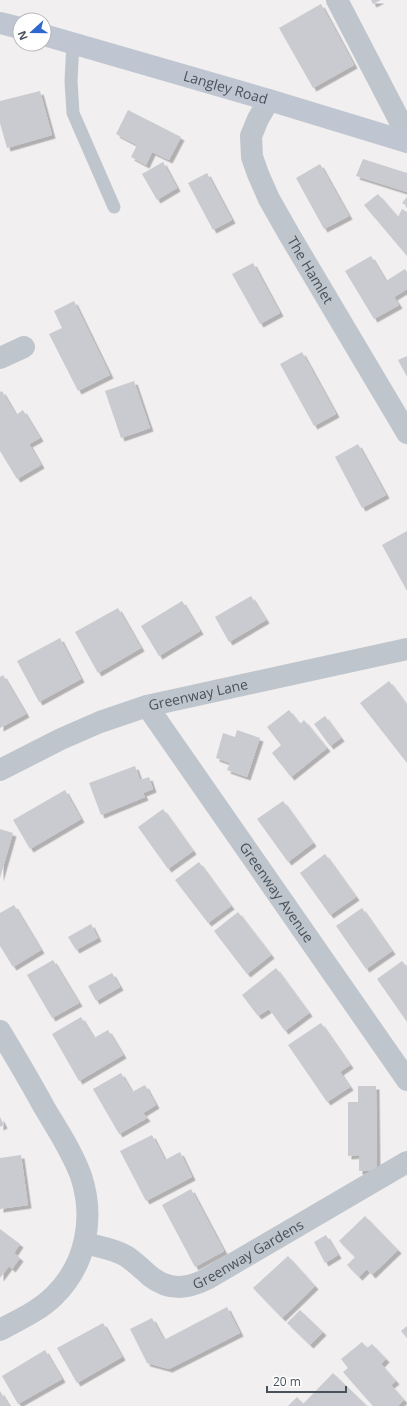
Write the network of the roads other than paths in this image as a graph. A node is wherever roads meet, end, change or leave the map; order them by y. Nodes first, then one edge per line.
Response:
1 (337, 0) edge
2 (0, 23) edge
3 (12, 26) edge
4 (52, 37) edge
5 (73, 43) junction
6 (269, 100) junction
7 (407, 135) edge
8 (407, 142) edge
9 (114, 207) dead end
10 (24, 347) dead end
11 (0, 358) edge
12 (407, 433) edge
13 (406, 651) edge
14 (147, 706) junction
15 (0, 770) edge
16 (0, 1031) edge
17 (407, 1080) edge
18 (407, 1162) edge
19 (86, 1243) junction
20 (0, 1330) edge

1 - 7 street
2 - 3 main road
4 - 5 main road, Langley Road
5 - 6 main road, Langley Road
5 - 9 lane
6 - 8 main road, Langley Road
6 - 12 street, The Hamlet
10 - 11 street
13 - 14 street, Greenway Lane
14 - 15 street, Greenway Lane
14 - 17 street, Greenway Avenue
16 - 19 street
18 - 19 street, Greenway Gardens
19 - 20 street

